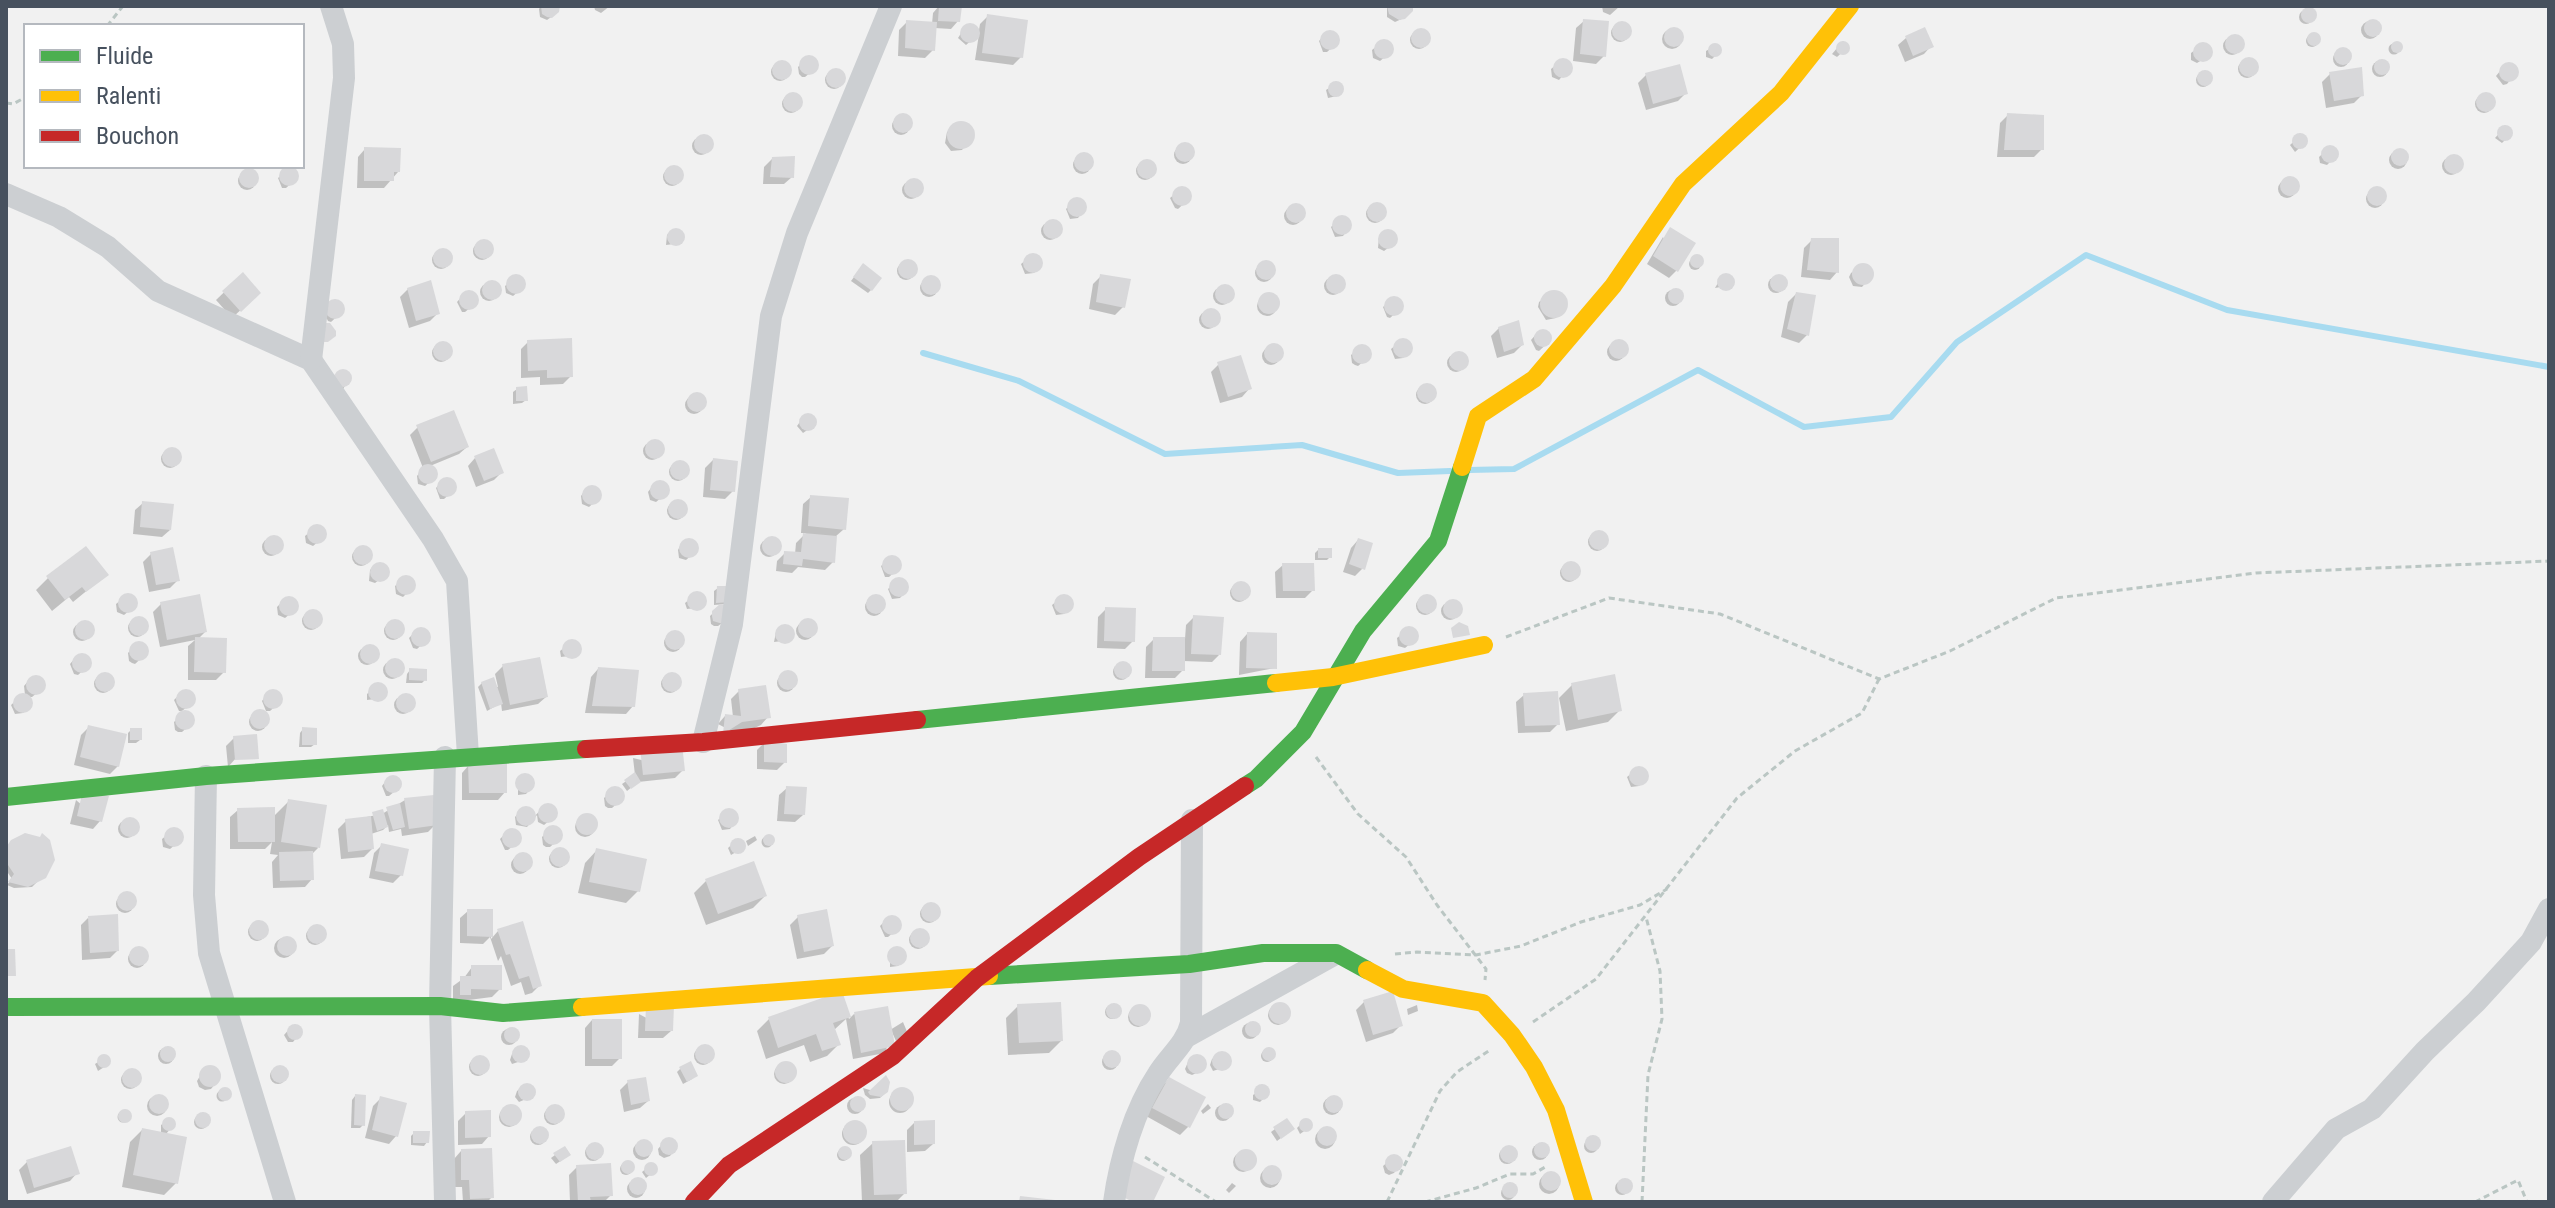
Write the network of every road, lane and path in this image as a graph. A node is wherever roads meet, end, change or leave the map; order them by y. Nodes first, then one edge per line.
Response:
1 (123, 6) edge
2 (331, 6) edge
3 (891, 6) edge
4 (1850, 6) edge
5 (109, 24) edge
6 (6, 194) edge
7 (311, 360) junction
8 (2549, 561) edge
9 (1484, 645) joint
10 (1333, 677) junction
11 (1879, 679) junction
12 (1303, 732) junction
13 (703, 742) junction
14 (468, 756) junction
15 (445, 757) junction
16 (206, 776) junction
17 (6, 797) edge
18 (1192, 820) junction
19 (1670, 887) junction
20 (2549, 909) edge
21 (1646, 917) junction
22 (1336, 953) junction
23 (1391, 955) dead end
24 (1476, 955) junction
25 (1189, 964) junction
26 (977, 978) junction
27 (1483, 1003) junction
28 (440, 1006) junction
29 (6, 1007) edge
30 (224, 1007) junction
31 (1512, 1035) junction
32 (1188, 1036) junction
33 (1127, 1146) junction
34 (1568, 1155) junction
35 (285, 1202) edge
36 (445, 1202) edge
37 (694, 1202) edge
38 (1114, 1202) edge
39 (1216, 1202) edge
40 (1387, 1202) edge
41 (1425, 1202) edge
42 (1584, 1202) edge
43 (1642, 1202) edge
44 (2273, 1202) edge
45 (2475, 1202) edge
46 (2527, 1202) edge

1 - 5 path
2 - 7 street
3 - 13 street
4 - 10 street
6 - 7 street
7 - 14 street
8 - 11 path
9 - 10 street
9 - 11 path
10 - 12 street
10 - 13 street
11 - 19 path
12 - 18 street
12 - 24 path
13 - 14 street
14 - 15 street
15 - 16 street
15 - 28 street
16 - 17 street
16 - 30 street
18 - 25 street
18 - 26 street
19 - 21 path
19 - 24 path
20 - 44 street
21 - 31 path
21 - 43 path
22 - 25 street
22 - 27 street
22 - 32 street
23 - 24 path
24 - 27 path
25 - 26 street
25 - 32 street
26 - 28 street
26 - 37 street
27 - 31 street
28 - 30 street
28 - 36 street
29 - 30 street
30 - 35 street
31 - 34 street
31 - 40 path
32 - 33 street
33 - 38 street
33 - 39 path
34 - 41 path
34 - 42 street
45 - 46 path

